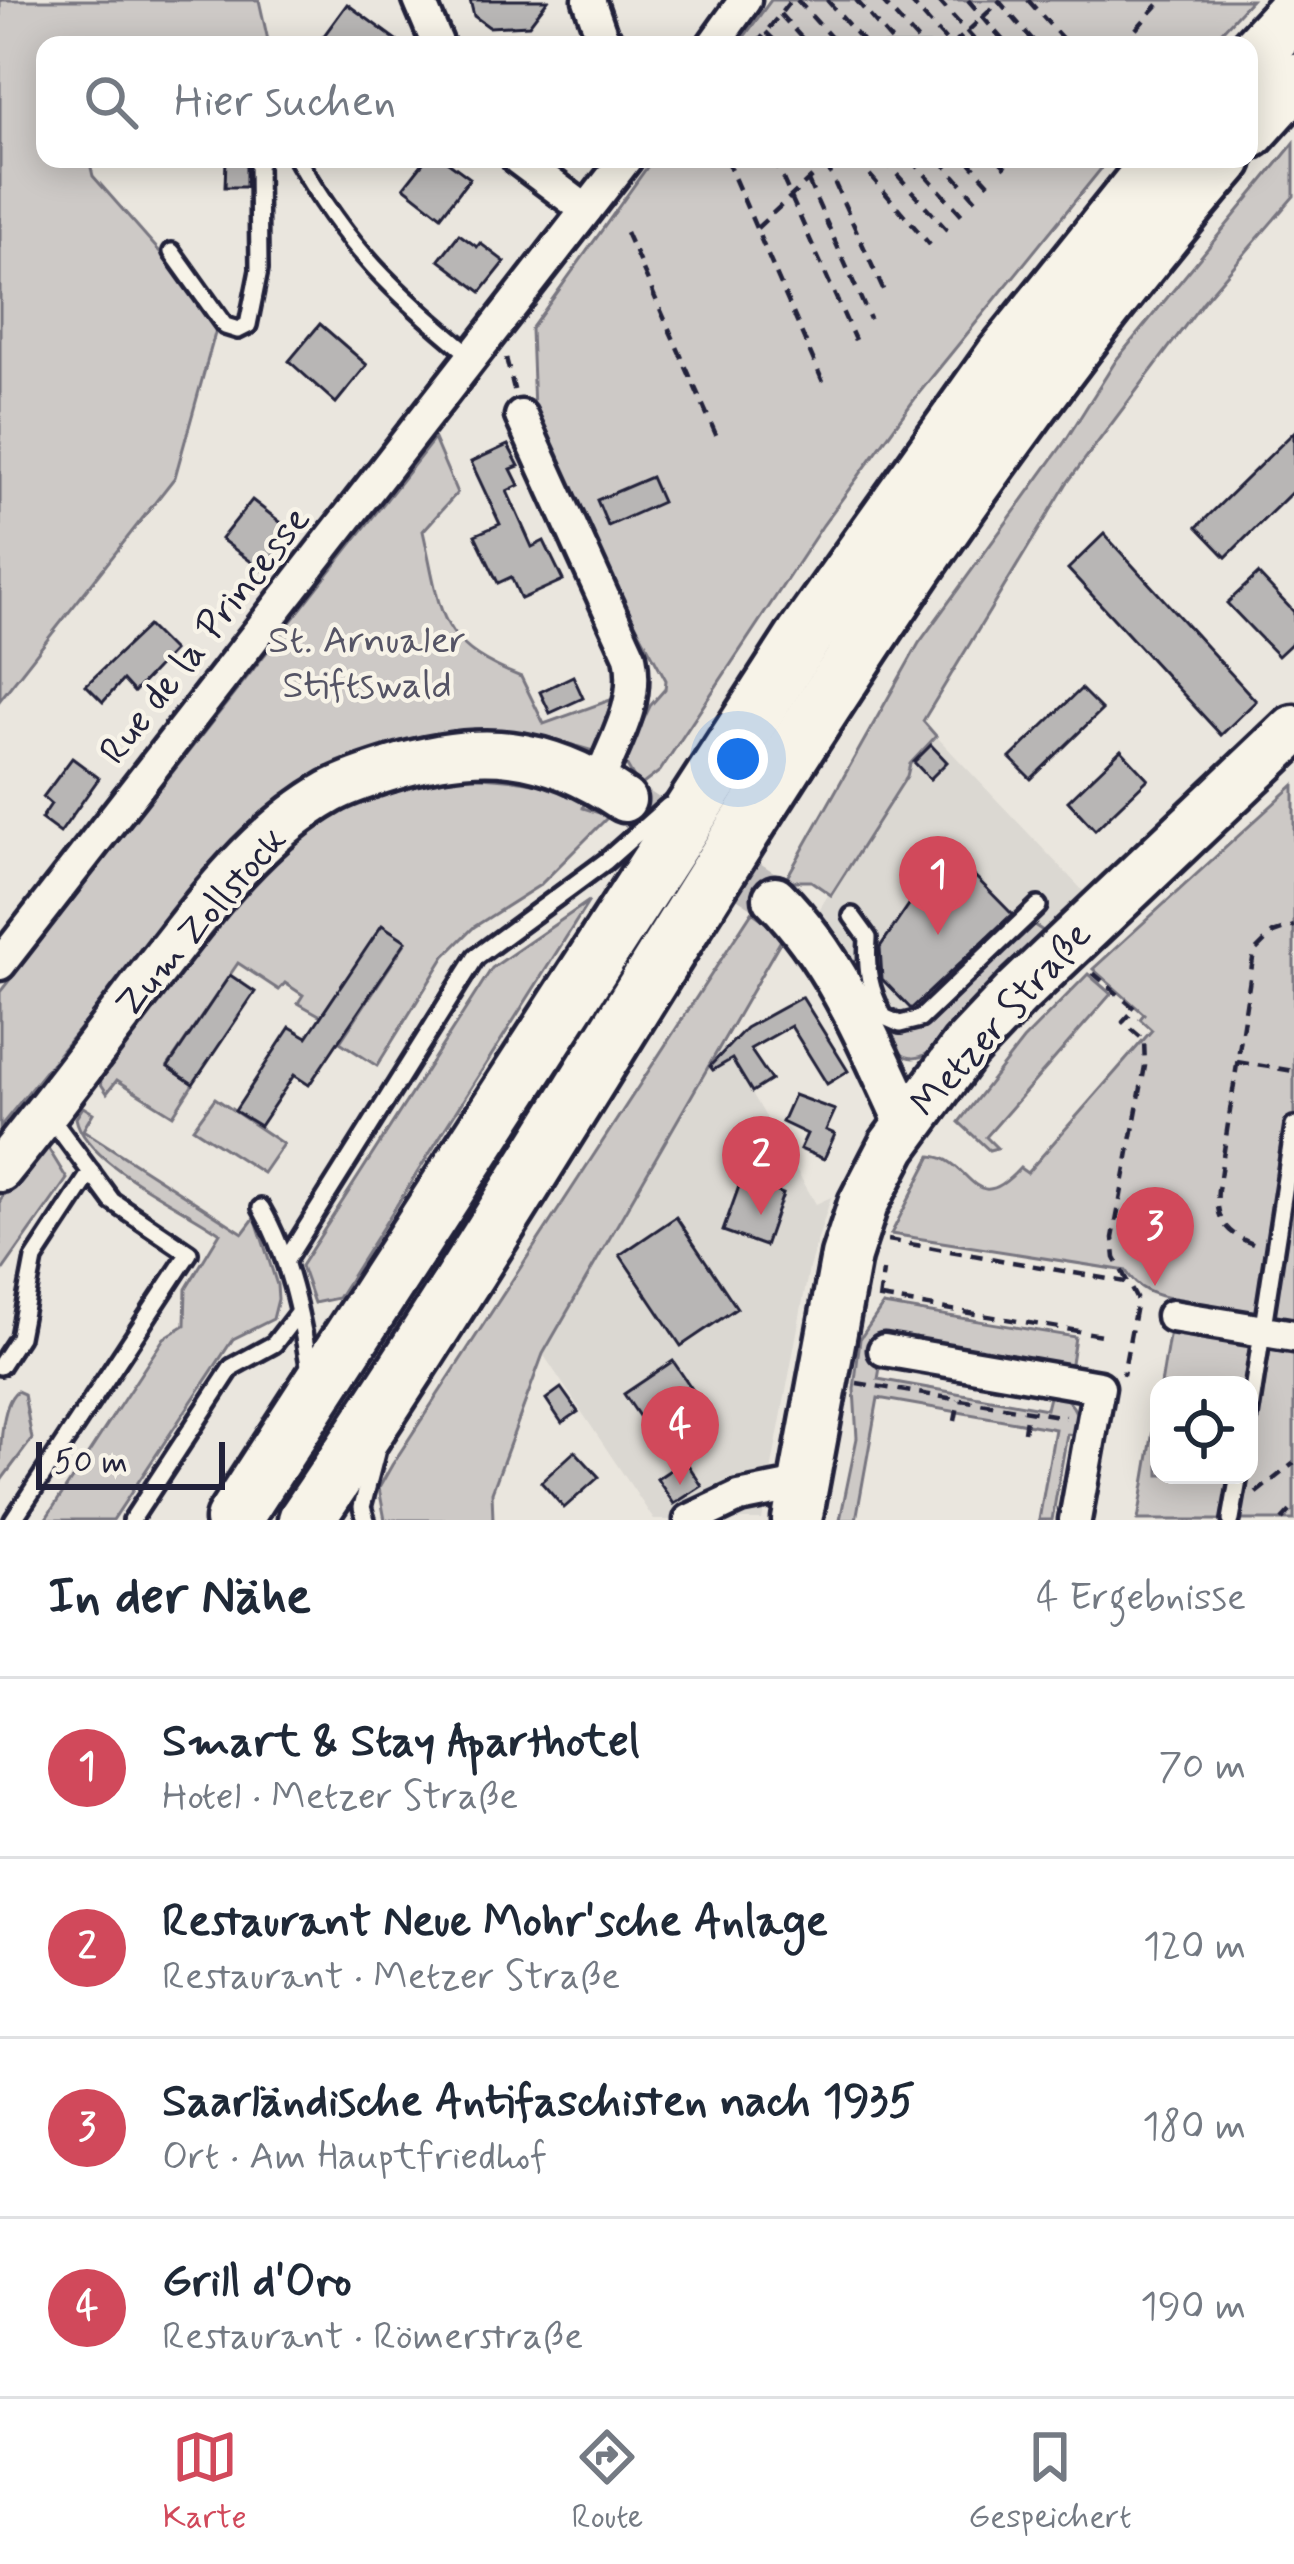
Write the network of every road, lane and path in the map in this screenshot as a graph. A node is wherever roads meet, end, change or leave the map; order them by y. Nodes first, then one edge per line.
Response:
1 (418, 0) edge
2 (589, 0) edge
3 (746, 0) edge
4 (794, 0) edge
5 (827, 0) edge
6 (856, 0) edge
7 (881, 0) edge
8 (909, 0) edge
9 (938, 0) edge
10 (968, 0) edge
11 (1028, 0) edge
12 (1162, 0) edge
13 (1000, 1) edge
14 (1294, 12) edge
15 (780, 14) junction
16 (983, 17) junction
17 (766, 32) junction
18 (968, 32) junction
19 (434, 36) edge
20 (602, 36) edge
21 (720, 36) edge
22 (763, 36) edge
23 (770, 36) edge
24 (800, 36) edge
25 (829, 36) edge
26 (858, 36) edge
27 (888, 36) edge
28 (914, 36) edge
29 (943, 36) edge
30 (963, 36) edge
31 (972, 36) edge
32 (999, 36) edge
33 (1029, 36) edge
34 (1059, 36) edge
35 (1130, 36) edge
36 (1258, 51) edge
37 (1294, 81) edge
38 (1258, 121) edge
39 (258, 168) edge
40 (302, 168) edge
41 (530, 168) edge
42 (619, 168) edge
43 (730, 168) edge
44 (778, 168) edge
45 (822, 168) edge
46 (831, 168) edge
47 (864, 168) edge
48 (891, 168) edge
49 (919, 168) edge
50 (948, 168) edge
51 (975, 168) edge
52 (1006, 168) edge
53 (1155, 168) edge
54 (1218, 168) edge
55 (1009, 171) dead end
56 (808, 181) junction
57 (993, 188) dead end
58 (791, 196) junction
59 (979, 203) dead end
60 (586, 210) junction
61 (963, 216) dead end
62 (758, 228) junction
63 (947, 230) dead end
64 (626, 232) dead end
65 (930, 245) dead end
66 (172, 252) dead end
67 (886, 296) dead end
68 (870, 319) dead end
69 (854, 340) dead end
70 (504, 350) dead end
71 (472, 357) junction
72 (823, 382) dead end
73 (520, 416) joint
74 (717, 437) dead end
75 (1294, 730) edge
76 (724, 757) junction
77 (611, 792) joint
78 (775, 898) tunnel mouth
79 (1038, 906) dead end
80 (852, 916) dead end
81 (1294, 926) edge
82 (1079, 953) junction
83 (0, 964) edge
84 (1237, 1062) junction
85 (1294, 1071) edge
86 (46, 1112) junction
87 (907, 1123) junction
88 (1294, 1126) edge
89 (0, 1170) edge
90 (92, 1172) junction
91 (261, 1208) dead end
92 (882, 1239) dead end
93 (1257, 1246) dead end
94 (285, 1262) junction
95 (468, 1269) junction
96 (1125, 1282) junction
97 (880, 1298) dead end
98 (298, 1312) junction
99 (1172, 1316) dead end
100 (1279, 1334) edge
101 (1107, 1336) dead end
102 (884, 1351) dead end
103 (0, 1366) edge
104 (849, 1382) dead end
105 (1258, 1392) edge
106 (1119, 1393) dead end
107 (314, 1395) junction
108 (958, 1400) junction
109 (1027, 1411) junction
110 (396, 1413) dead end
111 (1065, 1418) dead end
112 (955, 1421) dead end
113 (1024, 1432) dead end
114 (386, 1434) dead end
115 (310, 1459) junction
116 (1294, 1463) edge
117 (1237, 1484) edge
118 (801, 1502) edge
119 (1294, 1507) edge
120 (14, 1520) edge
121 (131, 1520) edge
122 (233, 1520) edge
123 (306, 1520) edge
124 (366, 1520) edge
125 (690, 1520) edge
126 (1075, 1520) edge
127 (1231, 1520) edge
128 (1282, 1520) edge

1 - 19 street
2 - 20 street
3 - 21 street
4 - 15 path
4 - 25 path
5 - 26 path
6 - 27 path
7 - 28 path
8 - 29 path
9 - 18 path
10 - 16 path
11 - 34 path
12 - 35 path
13 - 16 path
13 - 33 path
14 - 36 highway
15 - 17 path
15 - 24 path
16 - 18 path
16 - 32 path
17 - 22 path
17 - 23 path
18 - 30 path
18 - 31 path
37 - 38 highway
39 - 66 lane
40 - 71 lane
41 - 60 street
42 - 60 street, Rue de la Princesse
43 - 62 path
44 - 58 path
45 - 56 path
46 - 67 path
47 - 65 path
48 - 63 path
49 - 61 path
50 - 59 path
51 - 57 path
52 - 55 path
53 - 76 highway
54 - 95 highway
56 - 58 path
56 - 68 path
58 - 62 path
58 - 69 path
60 - 71 street, Rue de la Princesse
62 - 72 path
64 - 74 path
70 - 73 path
71 - 83 street, Rue de la Princesse
73 - 77 street, Zum Zollstock
75 - 82 main road, Metzer Straße
76 - 94 lane
76 - 107 highway
77 - 86 street, Zum Zollstock
78 - 87 street
79 - 80 lane
81 - 84 path
82 - 87 main road, Metzer Straße
82 - 96 path
84 - 85 path
84 - 93 path
86 - 89 street, Zum Zollstock
86 - 90 lane
87 - 118 main road, Metzer Straße
88 - 100 lane
90 - 103 lane
90 - 120 lane
91 - 94 lane
92 - 96 path
94 - 98 lane
95 - 110 lane
95 - 115 highway
96 - 106 path
97 - 101 path
98 - 107 lane
98 - 121 lane
99 - 100 street
100 - 105 lane
102 - 126 street
104 - 108 path
107 - 115 highway
108 - 109 path
108 - 112 path
109 - 111 path
109 - 113 path
114 - 124 lane
115 - 122 highway
115 - 123 highway
116 - 127 path
117 - 127 lane
118 - 125 street
119 - 128 path

